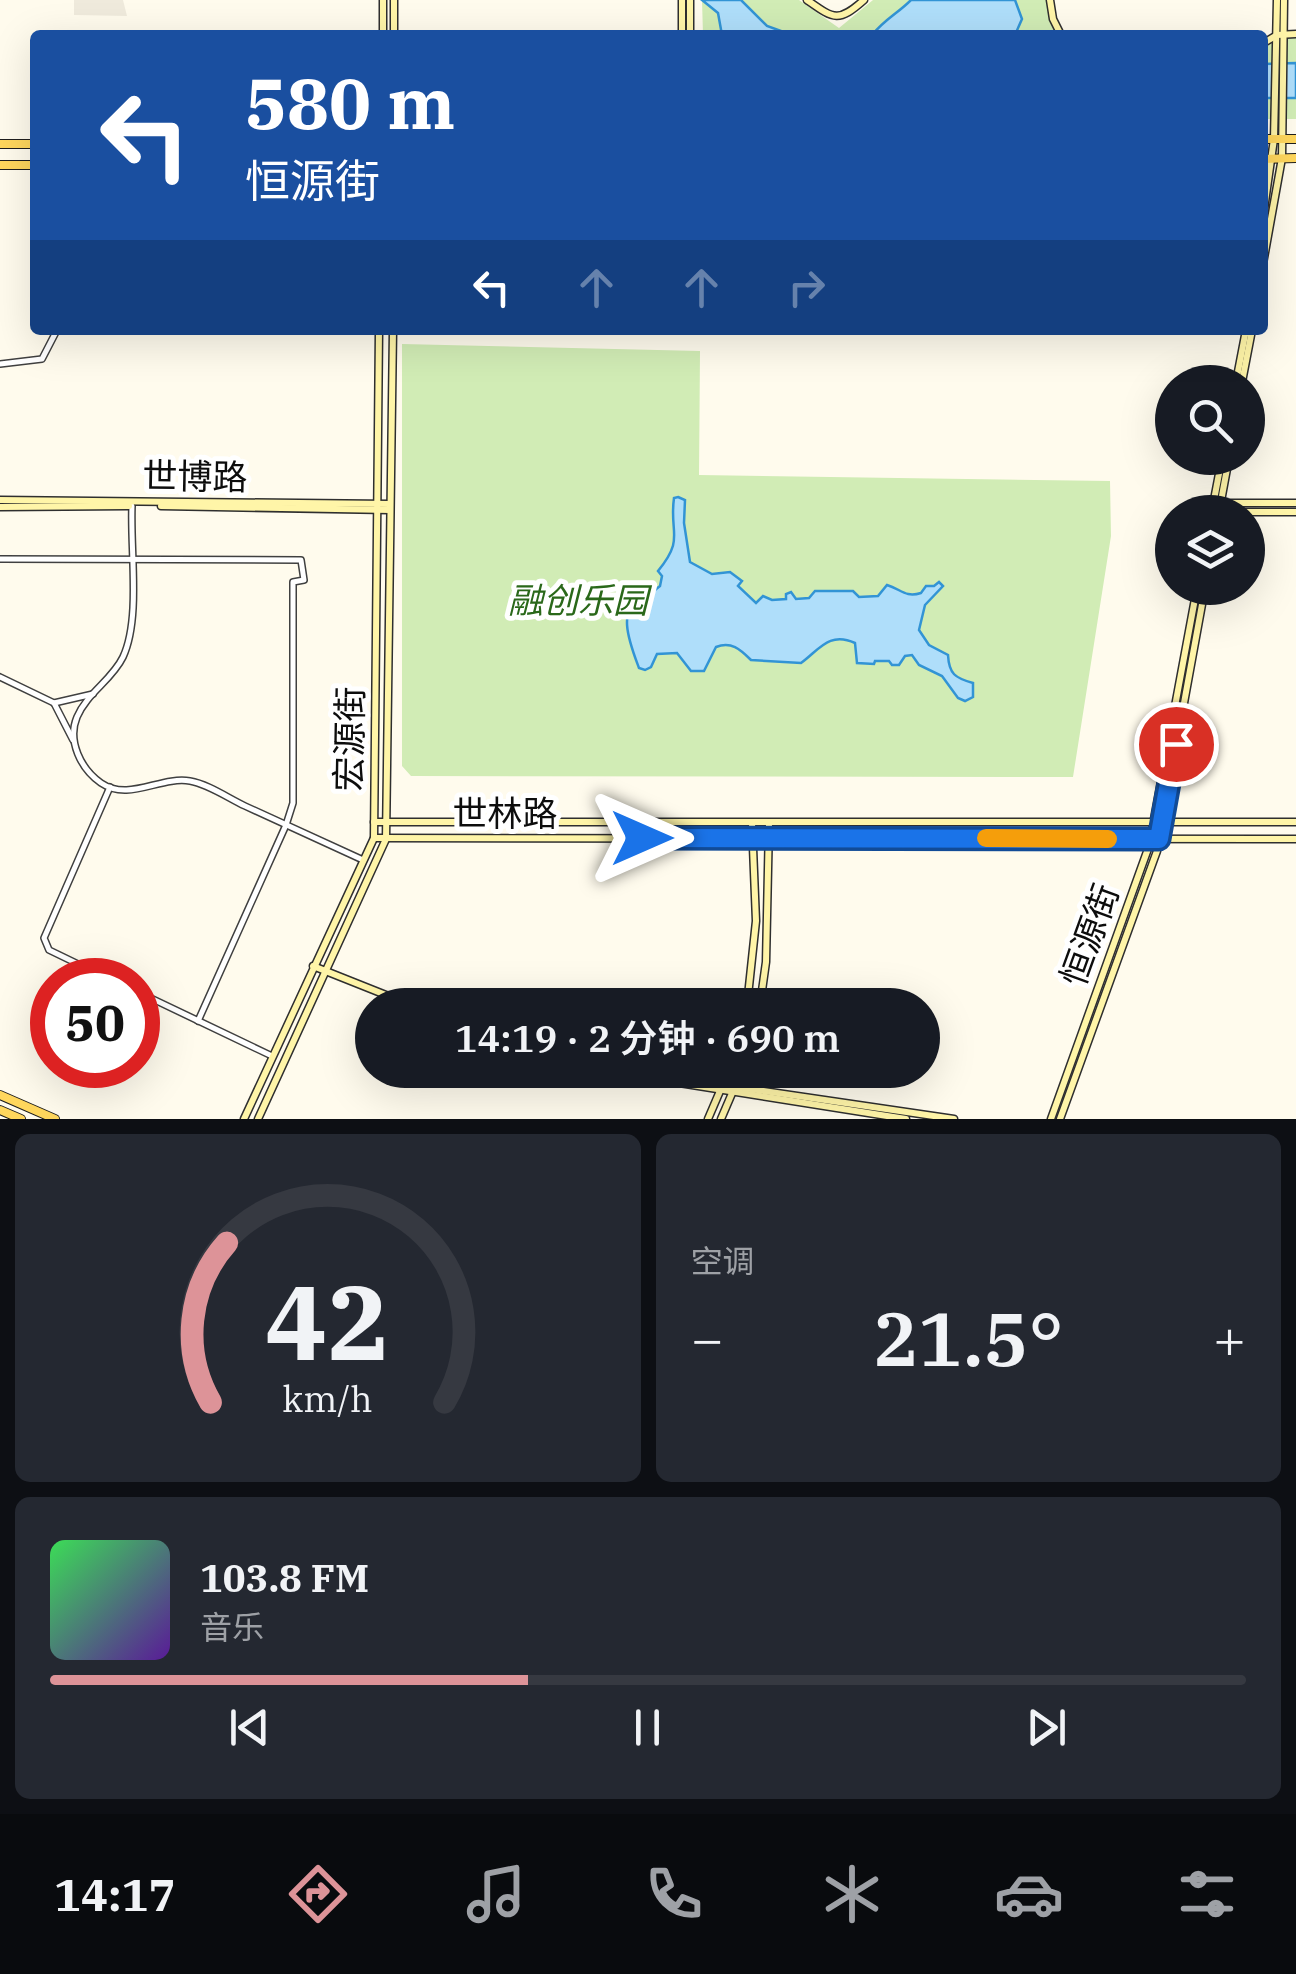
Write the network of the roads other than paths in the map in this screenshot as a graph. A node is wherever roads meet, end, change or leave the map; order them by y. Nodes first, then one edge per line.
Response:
1 (383, 0) edge
2 (394, 0) edge
3 (682, 0) edge
4 (690, 0) edge
5 (807, 0) edge
6 (864, 0) edge
7 (1050, 0) edge
8 (1281, 0) edge
9 (686, 13) junction
10 (383, 30) edge
11 (394, 30) edge
12 (683, 30) edge
13 (689, 30) edge
14 (1058, 30) edge
15 (1296, 34) edge
16 (1280, 35) junction
17 (1268, 41) edge
18 (1268, 139) edge
19 (1279, 139) junction
20 (1296, 139) edge
21 (0, 144) edge
22 (30, 144) edge
23 (1272, 158) edge
24 (1296, 158) edge
25 (0, 165) edge
26 (30, 165) edge
27 (1268, 184) edge
28 (1268, 202) edge
29 (54, 335) edge
30 (380, 335) edge
31 (393, 335) edge
32 (1247, 335) edge
33 (0, 364) edge
34 (1242, 365) edge
35 (1296, 503) edge
36 (0, 504) edge
37 (1265, 505) edge
38 (132, 506) junction
39 (378, 507) junction
40 (390, 507) junction
41 (1265, 511) edge
42 (1296, 512) edge
43 (0, 559) edge
44 (131, 559) junction
45 (1198, 605) edge
46 (0, 677) edge
47 (93, 694) junction
48 (54, 703) junction
49 (74, 743) junction
50 (110, 787) junction
51 (374, 822) junction
52 (386, 822) junction
53 (1158, 822) junction
54 (1296, 822) edge
55 (752, 823) junction
56 (768, 823) junction
57 (286, 825) junction
58 (374, 838) junction
59 (386, 838) junction
60 (752, 838) junction
61 (769, 838) junction
62 (1155, 839) junction
63 (1296, 839) edge
64 (363, 860) junction
65 (66, 958) edge
66 (314, 966) junction
67 (325, 971) junction
68 (368, 988) edge
69 (750, 988) edge
70 (762, 988) edge
71 (160, 1003) edge
72 (198, 1021) junction
73 (272, 1056) junction
74 (722, 1088) joint
75 (735, 1089) junction
76 (0, 1094) edge
77 (0, 1110) edge
78 (21, 1119) edge
79 (55, 1119) edge
80 (244, 1119) edge
81 (258, 1119) edge
82 (708, 1119) edge
83 (721, 1119) edge
84 (906, 1119) edge
85 (954, 1119) edge
86 (1050, 1119) edge
87 (1060, 1119) edge

1 - 10 main road
2 - 11 main road
3 - 9 main road
4 - 9 main road
5 - 6 main road
7 - 14 main road
8 - 16 main road
9 - 12 main road
9 - 13 main road
15 - 16 main road
16 - 17 main road
16 - 19 main road
18 - 19 main road
19 - 20 main road
19 - 23 main road
21 - 22 main road
23 - 24 main road
23 - 27 main road
23 - 28 main road
25 - 26 main road
29 - 33 street
30 - 39 main road, 宏源街
31 - 40 main road, 宏源街
32 - 34 main road
35 - 37 main road
36 - 38 main road, 世博路
36 - 39 main road, 世博路
38 - 39 main road, 世博路
38 - 44 street
39 - 40 main road, 世博路
39 - 51 main road, 宏源街
40 - 52 main road, 宏源街
41 - 42 main road
43 - 44 street
44 - 47 street
44 - 57 street
45 - 53 main road, 恒源街
46 - 48 street
47 - 48 street
47 - 49 street
48 - 49 street
49 - 50 street
50 - 57 street
50 - 65 street
51 - 52 main road, 世林路
51 - 58 main road, 宏源街
52 - 55 main road, 世林路
52 - 59 main road, 宏源街
53 - 54 main road, 世林路
53 - 56 main road, 世林路
53 - 62 main road, 恒源街
55 - 56 main road, 世林路
55 - 60 main road
56 - 61 main road
57 - 64 street
57 - 72 street
58 - 59 main road, 世林路
58 - 64 main road, 宏源街
59 - 60 main road, 世林路
59 - 67 main road, 宏源街
60 - 61 main road, 世林路
60 - 69 main road
61 - 62 main road, 世林路
61 - 70 main road
62 - 63 main road, 世林路
62 - 86 main road, 恒源街
62 - 87 main road, 恒源街
64 - 66 main road, 宏源街
66 - 67 main road
66 - 73 main road, 宏源街
67 - 68 main road
67 - 81 main road, 宏源街
71 - 72 street
72 - 73 street
73 - 80 main road, 宏源街
74 - 75 main road
74 - 82 main road
75 - 83 main road
75 - 84 main road
75 - 85 main road
76 - 79 main road
77 - 78 main road

